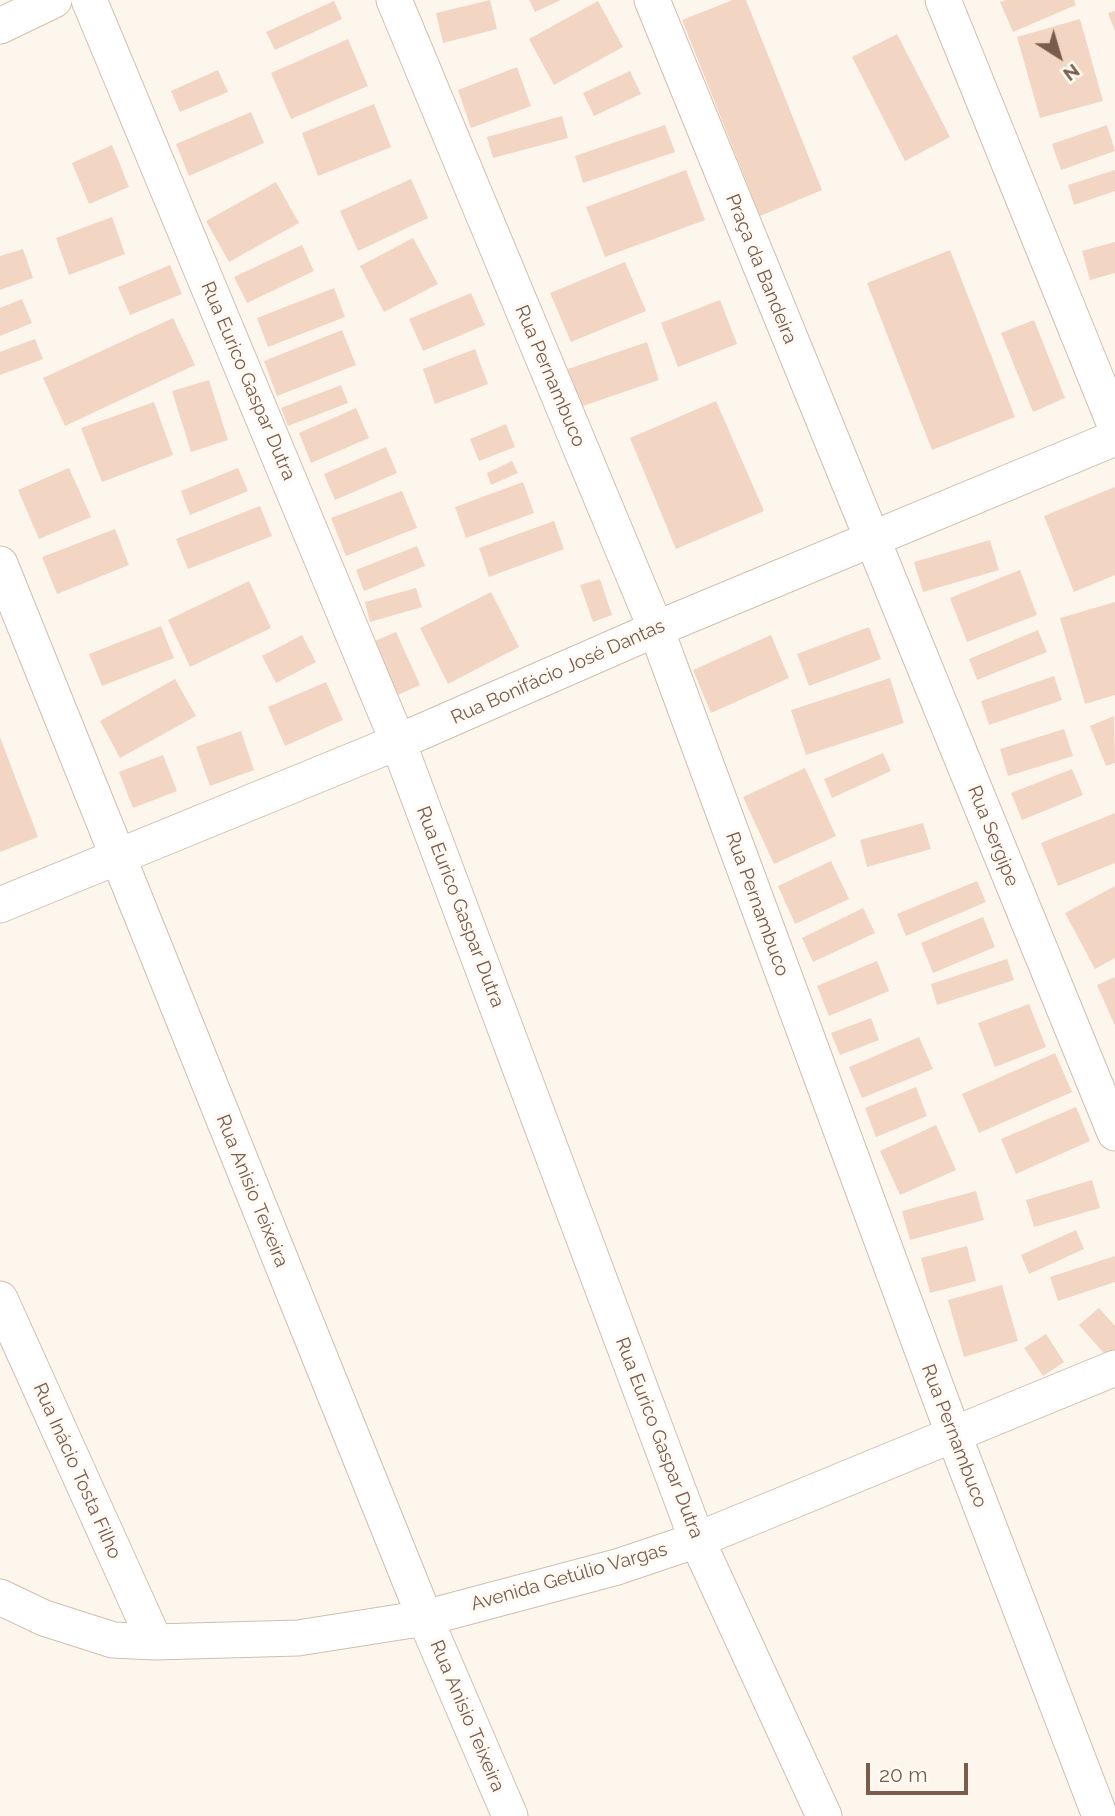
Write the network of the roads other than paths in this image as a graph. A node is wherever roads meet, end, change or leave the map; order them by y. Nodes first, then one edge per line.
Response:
1 (54, 0) edge
2 (89, 0) edge
3 (394, 0) edge
4 (652, 0) edge
5 (943, 0) edge
6 (0, 26) edge
7 (1115, 425) edge
8 (1115, 438) edge
9 (870, 538) junction
10 (0, 564) edge
11 (656, 629) junction
12 (398, 742) junction
13 (117, 858) junction
14 (0, 905) edge
15 (1115, 1133) edge
16 (0, 1299) edge
17 (1115, 1368) edge
18 (953, 1433) junction
19 (697, 1539) junction
20 (0, 1597) edge
21 (425, 1618) junction
22 (155, 1642) junction
23 (510, 1816) edge
24 (824, 1816) edge
25 (1100, 1816) edge

1 - 6 street
2 - 12 street, Rua Eurico Gaspar Dutra
3 - 11 street, Rua Pernambuco
4 - 9 street, Praça da Bandeira
5 - 7 street
8 - 9 street, Rua Bonifácio José Dantas
9 - 11 street, Rua Bonifácio José Dantas
9 - 15 street, Rua Sergipe
10 - 13 street, Rua Anisio Teixeira
11 - 12 street, Rua Bonifácio José Dantas
11 - 18 street, Rua Pernambuco
12 - 13 street, Rua Bonifácio José Dantas
12 - 19 street, Rua Eurico Gaspar Dutra
13 - 14 street, Rua Bonifácio José Dantas
13 - 21 street, Rua Anisio Teixeira
16 - 22 street, Rua Inácio Tosta Filho
17 - 18 street, Avenida Getúlio Vargas
18 - 19 street, Avenida Getúlio Vargas
18 - 25 street, Rua Pernambuco
19 - 21 street, Avenida Getúlio Vargas
19 - 24 street, Rua Eurico Gaspar Dutra
20 - 22 street, Avenida Getúlio Vargas
21 - 22 street, Avenida Getúlio Vargas
21 - 23 street, Rua Anisio Teixeira

